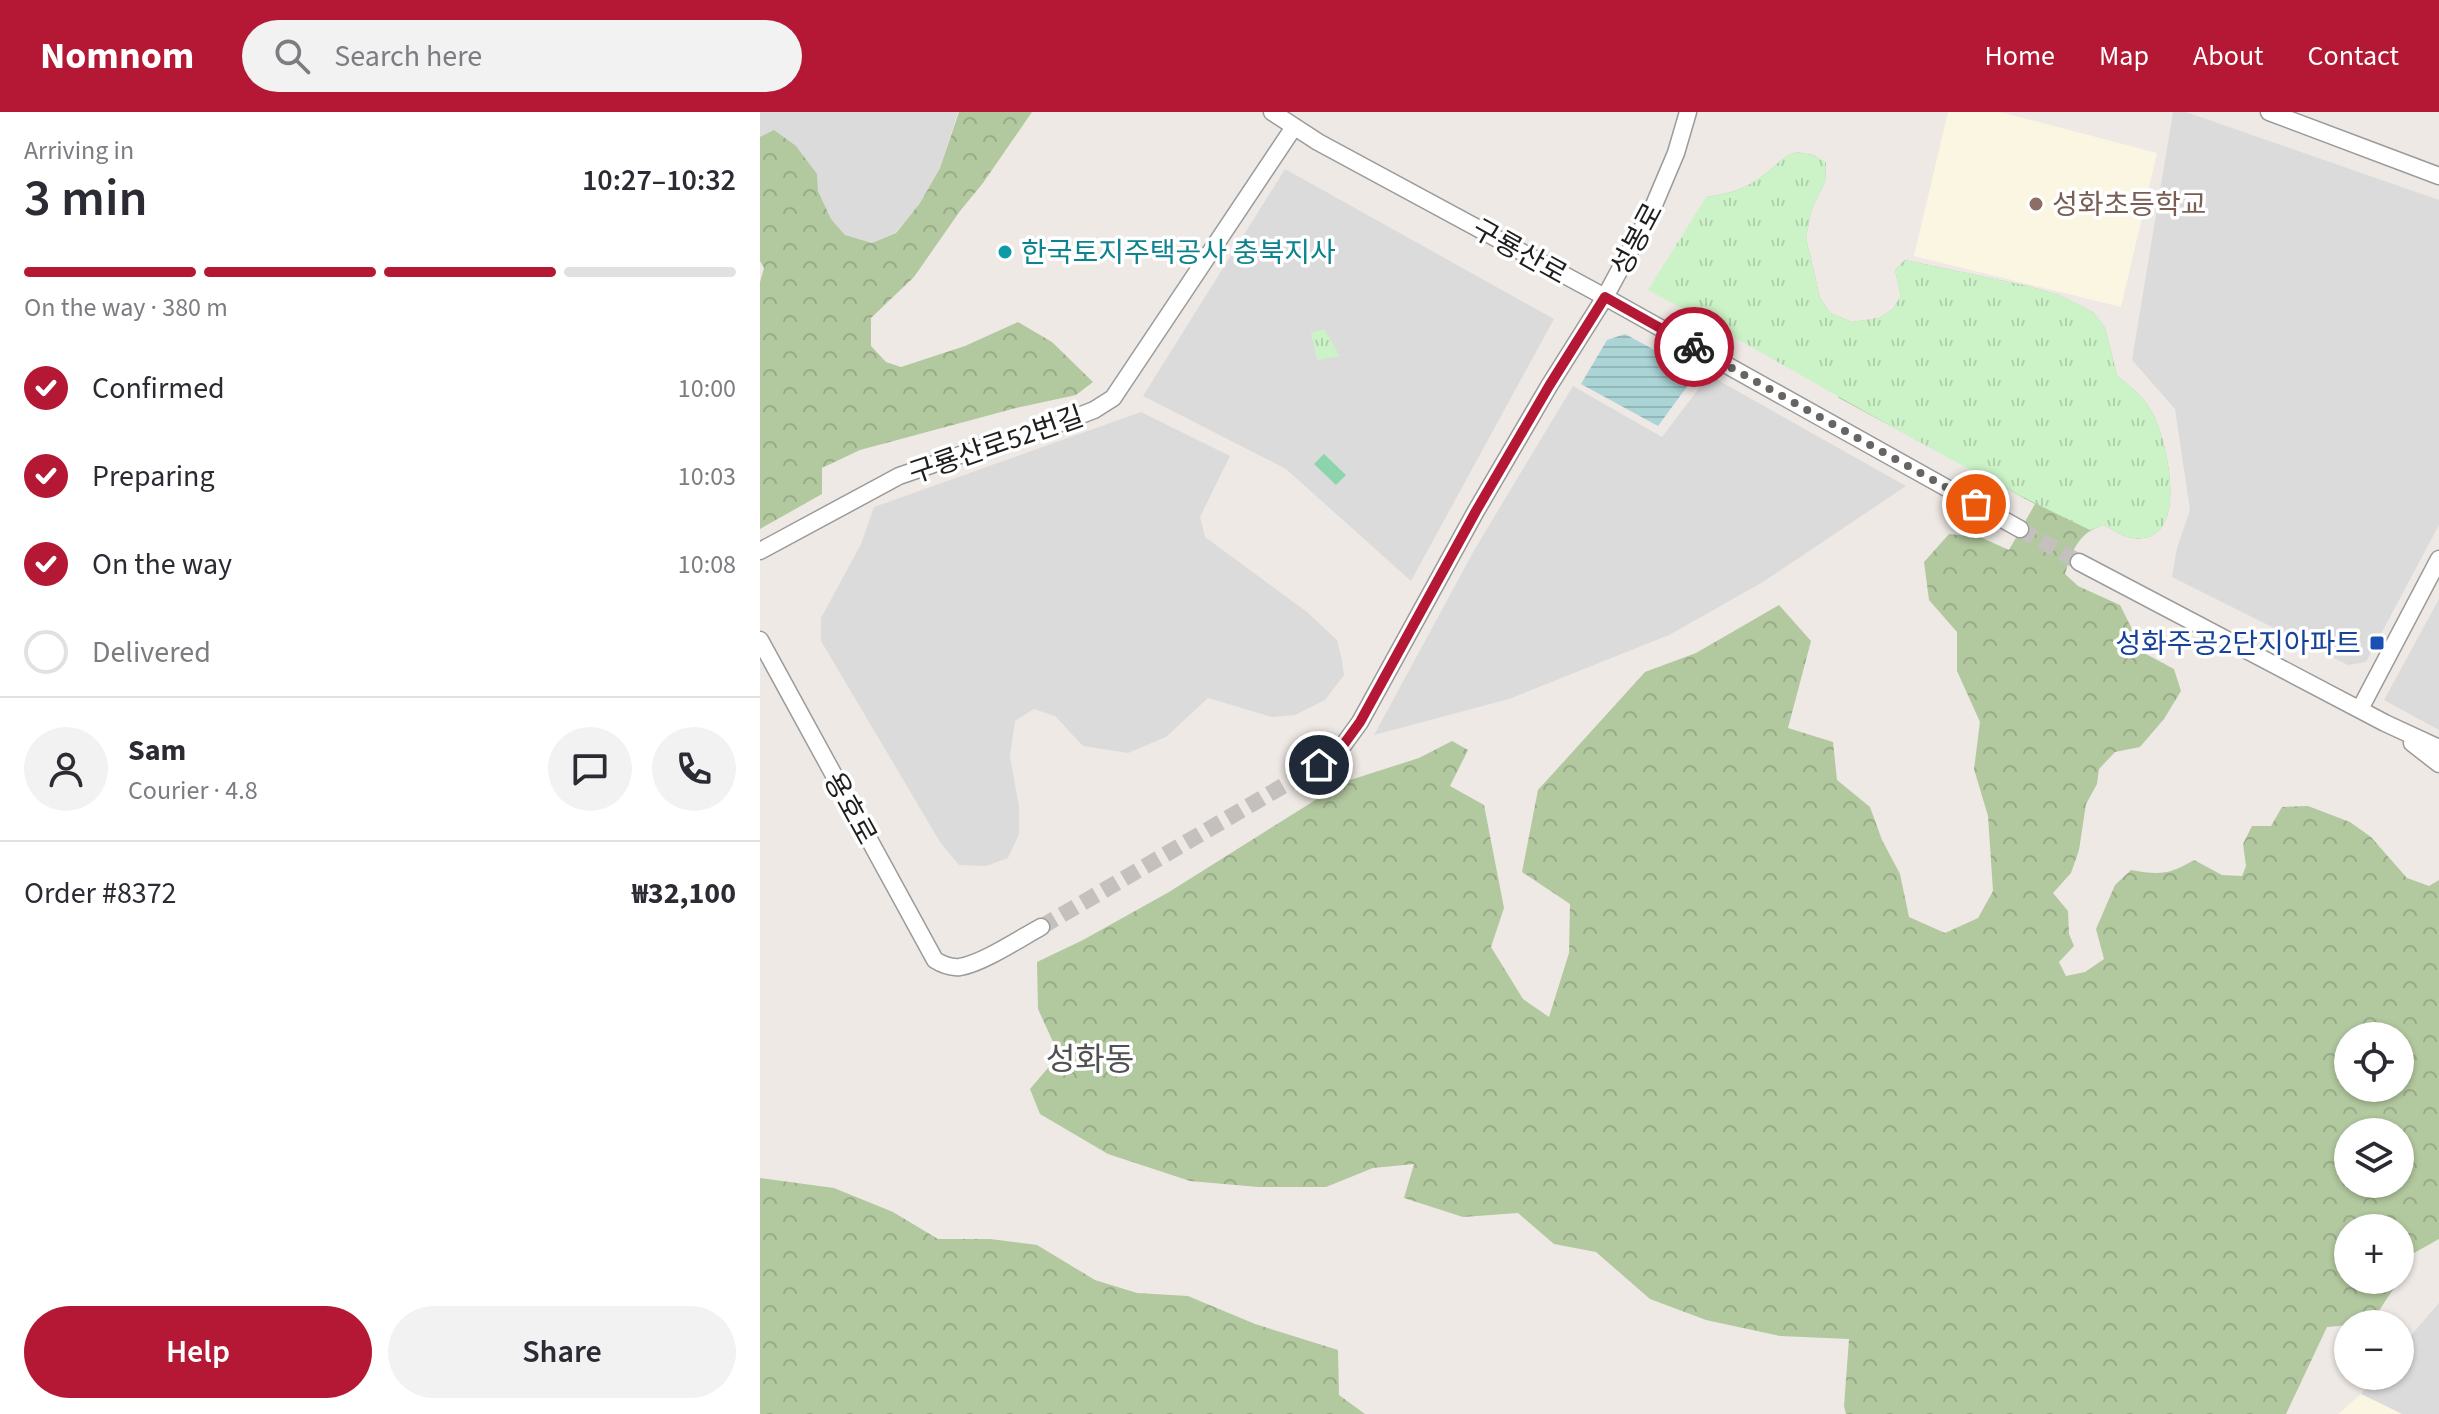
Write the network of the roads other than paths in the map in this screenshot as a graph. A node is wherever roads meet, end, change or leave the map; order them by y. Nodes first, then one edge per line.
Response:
1 (1272, 112) edge
2 (1688, 112) edge
3 (2269, 112) edge
4 (1294, 127) junction
5 (2439, 176) edge
6 (1605, 297) junction
7 (2020, 529) tunnel mouth
8 (760, 551) edge
9 (2439, 559) edge
10 (2079, 562) tunnel mouth
11 (760, 640) edge
12 (2360, 709) junction
13 (2385, 723) junction
14 (2439, 748) edge
15 (2439, 764) edge
16 (1319, 765) tunnel mouth
17 (1041, 927) tunnel mouth

1 - 4 street, 구룡산로
2 - 6 street, 성봉로
3 - 5 street
4 - 6 street, 구룡산로
4 - 8 street, 구룡산로52번길
6 - 7 street, 구룡산로
6 - 16 street, 성봉로
9 - 12 street
10 - 12 street
11 - 17 street, 용호로
12 - 13 street
13 - 14 street
13 - 15 street

